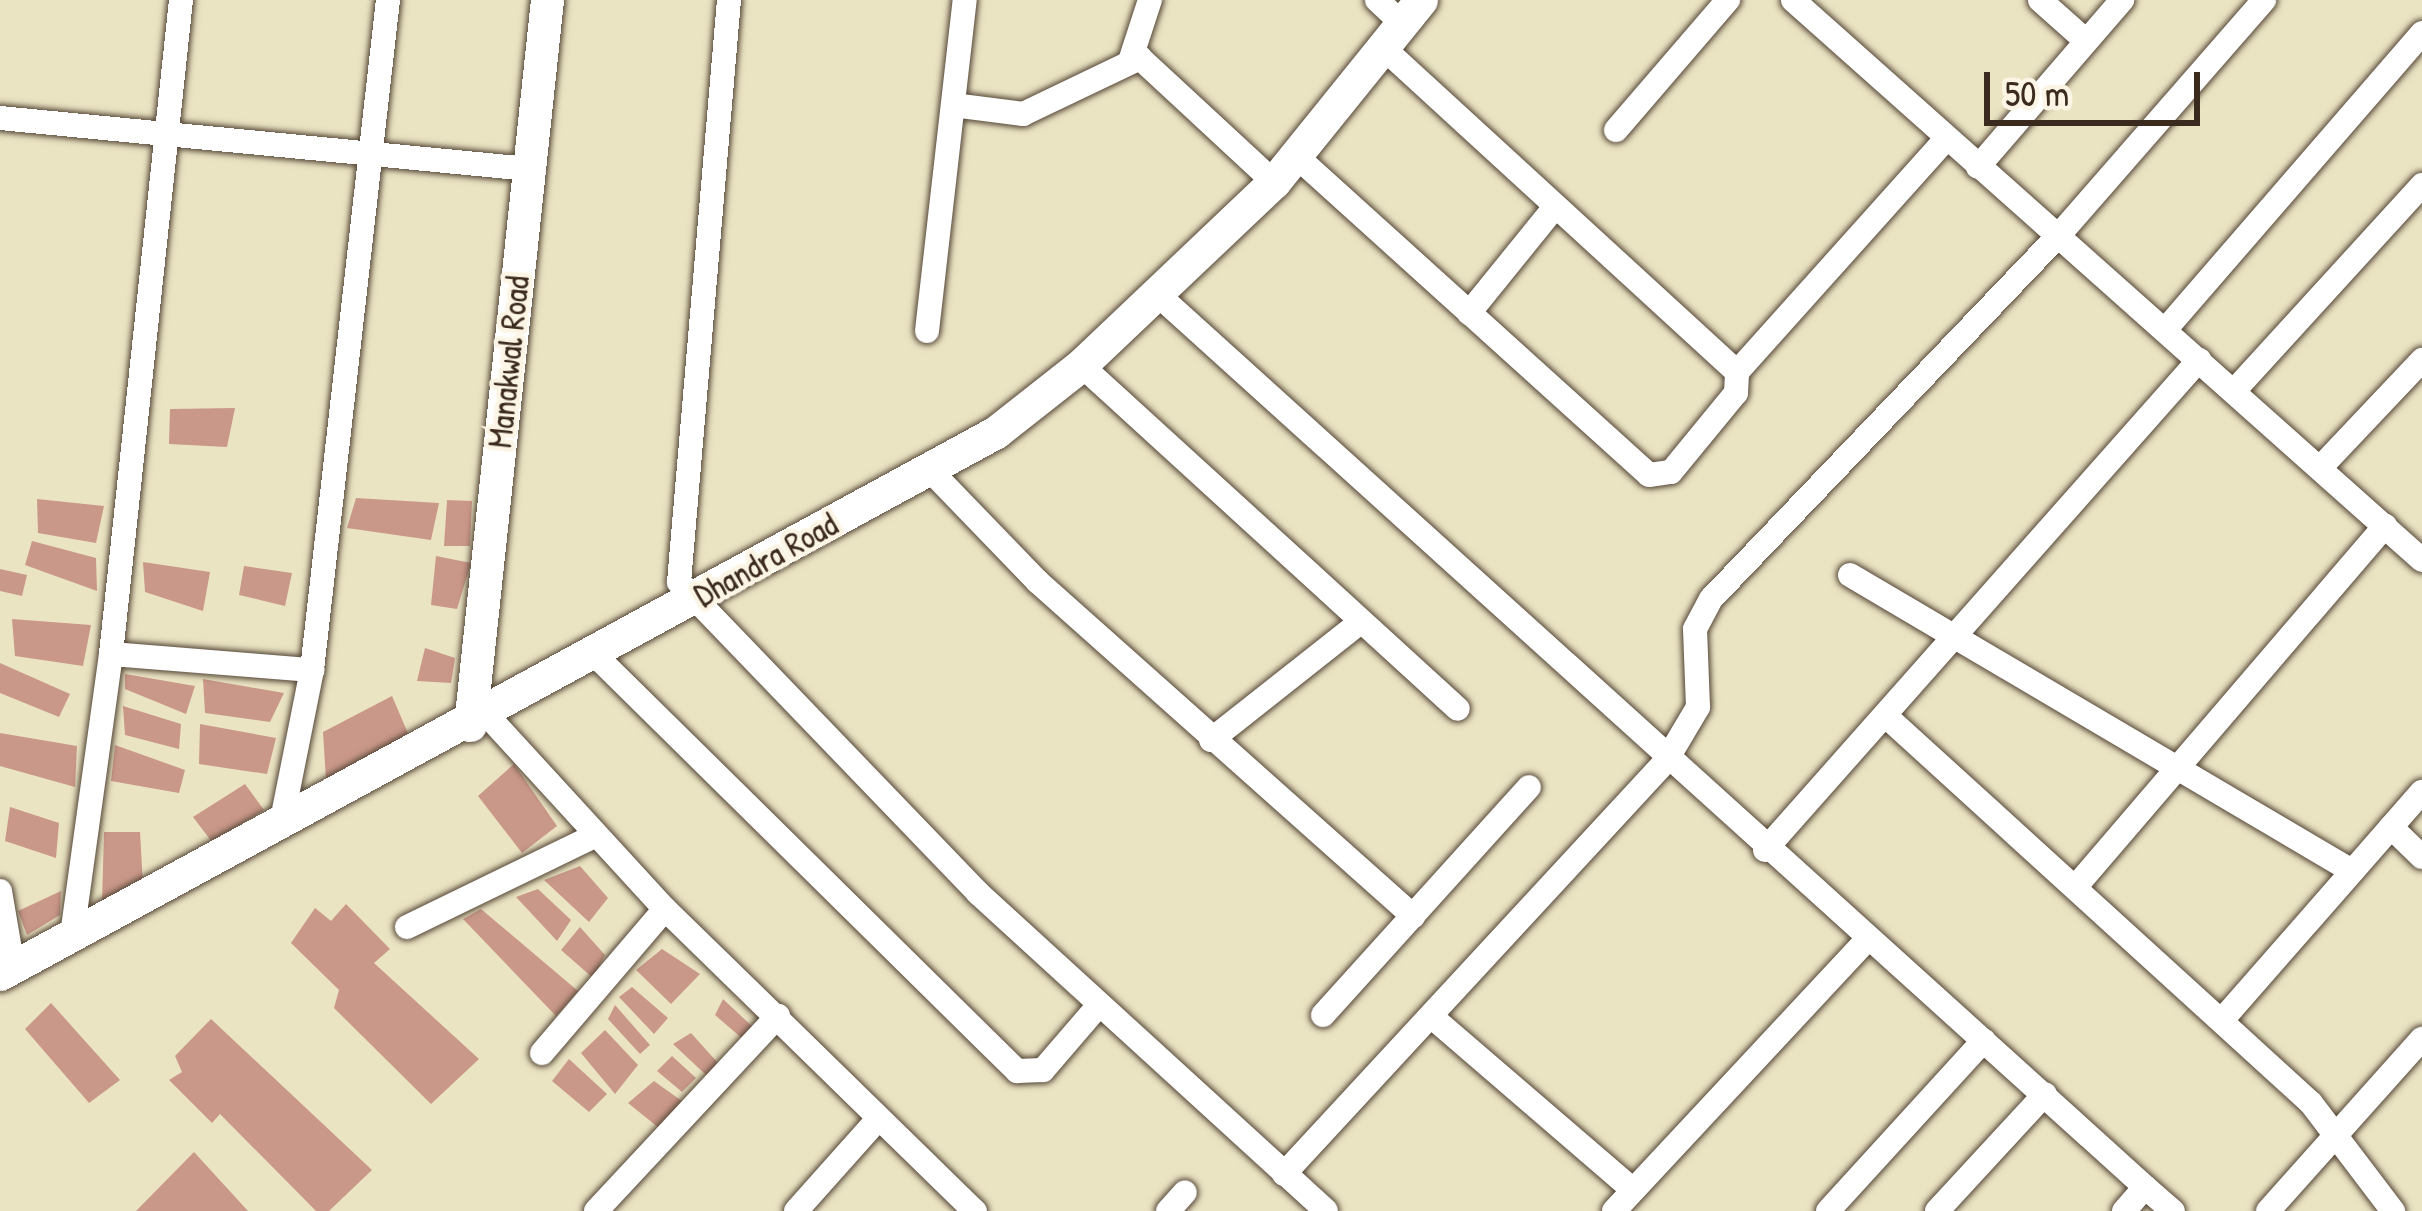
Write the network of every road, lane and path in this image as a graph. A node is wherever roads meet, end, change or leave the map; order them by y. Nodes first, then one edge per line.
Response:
1 (181, 0) edge
2 (388, 0) edge
3 (547, 0) edge
4 (729, 0) edge
5 (965, 0) edge
6 (1150, 0) edge
7 (1728, 0) edge
8 (1793, 0) edge
9 (2040, 0) edge
10 (2122, 0) edge
11 (2264, 0) edge
12 (1396, 17) edge
13 (2084, 39) junction
14 (2420, 40) edge
15 (1131, 58) junction
16 (953, 105) junction
17 (0, 118) edge
18 (1616, 130) dead end
19 (165, 134) junction
20 (1946, 139) junction
21 (372, 155) junction
22 (1978, 167) junction
23 (1285, 168) junction
24 (529, 169) junction
25 (2422, 185) edge
26 (1554, 208) junction
27 (2059, 235) junction
28 (1156, 293) junction
29 (1469, 314) junction
30 (2165, 330) junction
31 (927, 331) dead end
32 (2199, 360) junction
33 (2422, 360) edge
34 (1081, 365) junction
35 (1737, 372) junction
36 (2234, 391) junction
37 (2320, 468) junction
38 (929, 469) junction
39 (2385, 526) junction
40 (2420, 554) edge
41 (1850, 575) dead end
42 (691, 602) junction
43 (1359, 623) junction
44 (1953, 638) junction
45 (111, 654) junction
46 (595, 655) junction
47 (312, 670) junction
48 (1458, 709) dead end
49 (1888, 718) junction
50 (479, 720) junction
51 (1211, 740) junction
52 (1666, 760) junction
53 (2175, 767) junction
54 (1529, 787) dead end
55 (2422, 792) edge
56 (281, 825) junction
57 (2391, 827) junction
58 (594, 836) junction
59 (1765, 850) junction
60 (2422, 857) edge
61 (2352, 871) junction
62 (2078, 884) junction
63 (0, 891) edge
64 (665, 909) junction
65 (1413, 916) junction
66 (407, 927) dead end
67 (73, 935) junction
68 (1867, 940) junction
69 (6, 971) edge
70 (1098, 1006) junction
71 (1323, 1015) dead end
72 (778, 1016) junction
73 (1432, 1017) junction
74 (2223, 1019) junction
75 (1984, 1040) junction
76 (2420, 1045) edge
77 (542, 1053) dead end
78 (2045, 1094) junction
79 (877, 1120) junction
80 (2335, 1134) junction
81 (1284, 1174) junction
82 (2145, 1187) junction
83 (1633, 1190) junction
84 (596, 1211) edge
85 (796, 1211) edge
86 (975, 1211) edge
87 (1326, 1211) edge
88 (1614, 1211) edge
89 (1828, 1211) edge
90 (1937, 1211) edge
91 (2124, 1211) edge
92 (2173, 1211) edge
93 (2268, 1211) edge
94 (2393, 1211) edge

1 - 19 street
2 - 21 street
3 - 24 street, Manakwal Road
4 - 42 street
5 - 16 street
6 - 15 street
7 - 18 street
8 - 20 street
9 - 13 street
10 - 13 street
11 - 27 street
12 - 23 street, Dhandra Road
12 - 26 street
13 - 22 street
14 - 30 street
15 - 16 street
15 - 23 street
16 - 31 street
17 - 19 street
19 - 21 street
19 - 45 street
20 - 22 street
20 - 35 street
21 - 24 street
21 - 47 street
22 - 27 street
23 - 28 street, Dhandra Road
23 - 29 street
24 - 50 street, Manakwal Road
25 - 36 street
26 - 29 street
26 - 35 street
27 - 30 street
27 - 52 street
28 - 34 street, Dhandra Road
28 - 52 street
29 - 35 street
30 - 32 street
32 - 36 street
32 - 44 street
33 - 37 street
34 - 38 street, Dhandra Road
34 - 43 street
36 - 37 street
37 - 39 street
38 - 42 street, Dhandra Road
38 - 51 street
39 - 40 street
39 - 53 street
41 - 44 street
42 - 46 street, Dhandra Road
42 - 70 street
43 - 48 street
43 - 51 street
44 - 49 street
44 - 53 street
45 - 47 street
45 - 67 street
46 - 50 street, Dhandra Road
46 - 70 street
47 - 56 street
49 - 59 street
49 - 62 street
50 - 56 street, Dhandra Road
50 - 58 street
51 - 65 street
52 - 59 street
52 - 73 street
53 - 61 street
53 - 62 street
54 - 65 street
55 - 57 street
56 - 67 street, Dhandra Road
57 - 60 street
57 - 61 street
58 - 64 street
58 - 66 street
59 - 68 street
61 - 74 street
62 - 74 street
63 - 69 street
64 - 72 street
64 - 77 street
65 - 71 street
67 - 69 street, Dhandra Road
68 - 75 street
68 - 83 street
70 - 81 street
72 - 79 street
72 - 84 street
73 - 81 street
73 - 83 street
74 - 80 street
75 - 78 street
75 - 89 street
76 - 80 street
78 - 82 street
78 - 90 street
79 - 85 street
79 - 86 street
80 - 93 street
80 - 94 street
81 - 87 street
82 - 91 street
82 - 92 street
83 - 88 street

